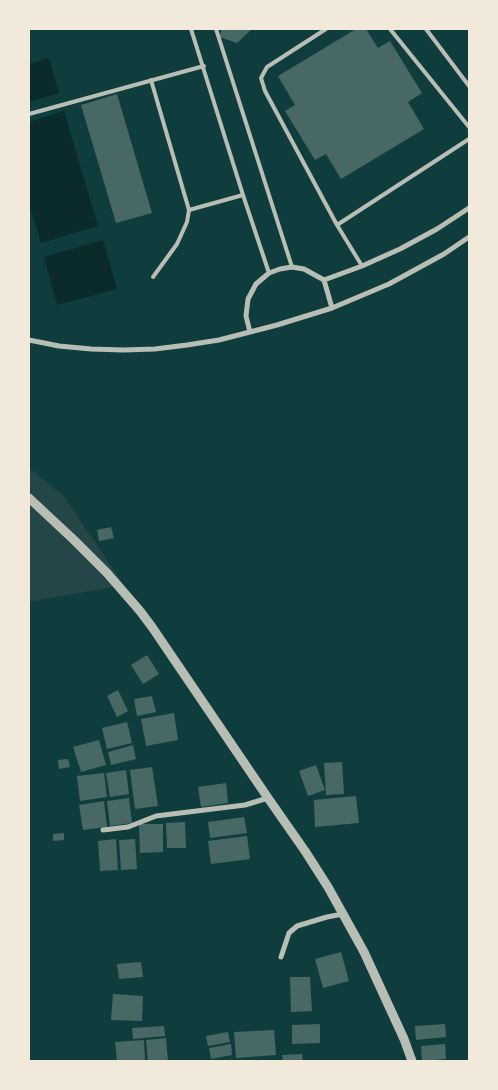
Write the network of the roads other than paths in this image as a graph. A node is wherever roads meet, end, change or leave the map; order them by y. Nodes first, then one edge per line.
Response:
1 (191, 29) edge
2 (216, 29) edge
3 (326, 29) edge
4 (390, 29) edge
5 (426, 29) edge
6 (204, 66) junction
7 (151, 80) junction
8 (469, 86) edge
9 (29, 114) edge
10 (469, 127) edge
11 (469, 139) edge
12 (243, 195) junction
13 (469, 208) edge
14 (189, 210) junction
15 (337, 225) junction
16 (469, 237) edge
17 (362, 266) junction
18 (292, 267) junction
19 (269, 273) junction
20 (153, 276) dead end
21 (324, 280) junction
22 (332, 308) junction
23 (250, 332) junction
24 (29, 340) edge
25 (29, 498) edge
26 (268, 798) junction
27 (103, 830) dead end
28 (344, 914) junction
29 (281, 957) dead end
30 (412, 1061) edge

1 - 6 lane
2 - 18 lane
3 - 15 lane
4 - 10 lane
5 - 8 lane
6 - 7 lane
6 - 12 lane
7 - 9 lane
7 - 14 lane
11 - 15 lane
12 - 14 lane
12 - 19 lane
13 - 17 street
14 - 20 lane
15 - 17 lane
16 - 22 street
17 - 21 street
18 - 19 street
18 - 21 street
19 - 23 street
21 - 22 street
22 - 23 street
23 - 24 street
25 - 26 street
26 - 27 street
26 - 28 street
28 - 29 street
28 - 30 street

